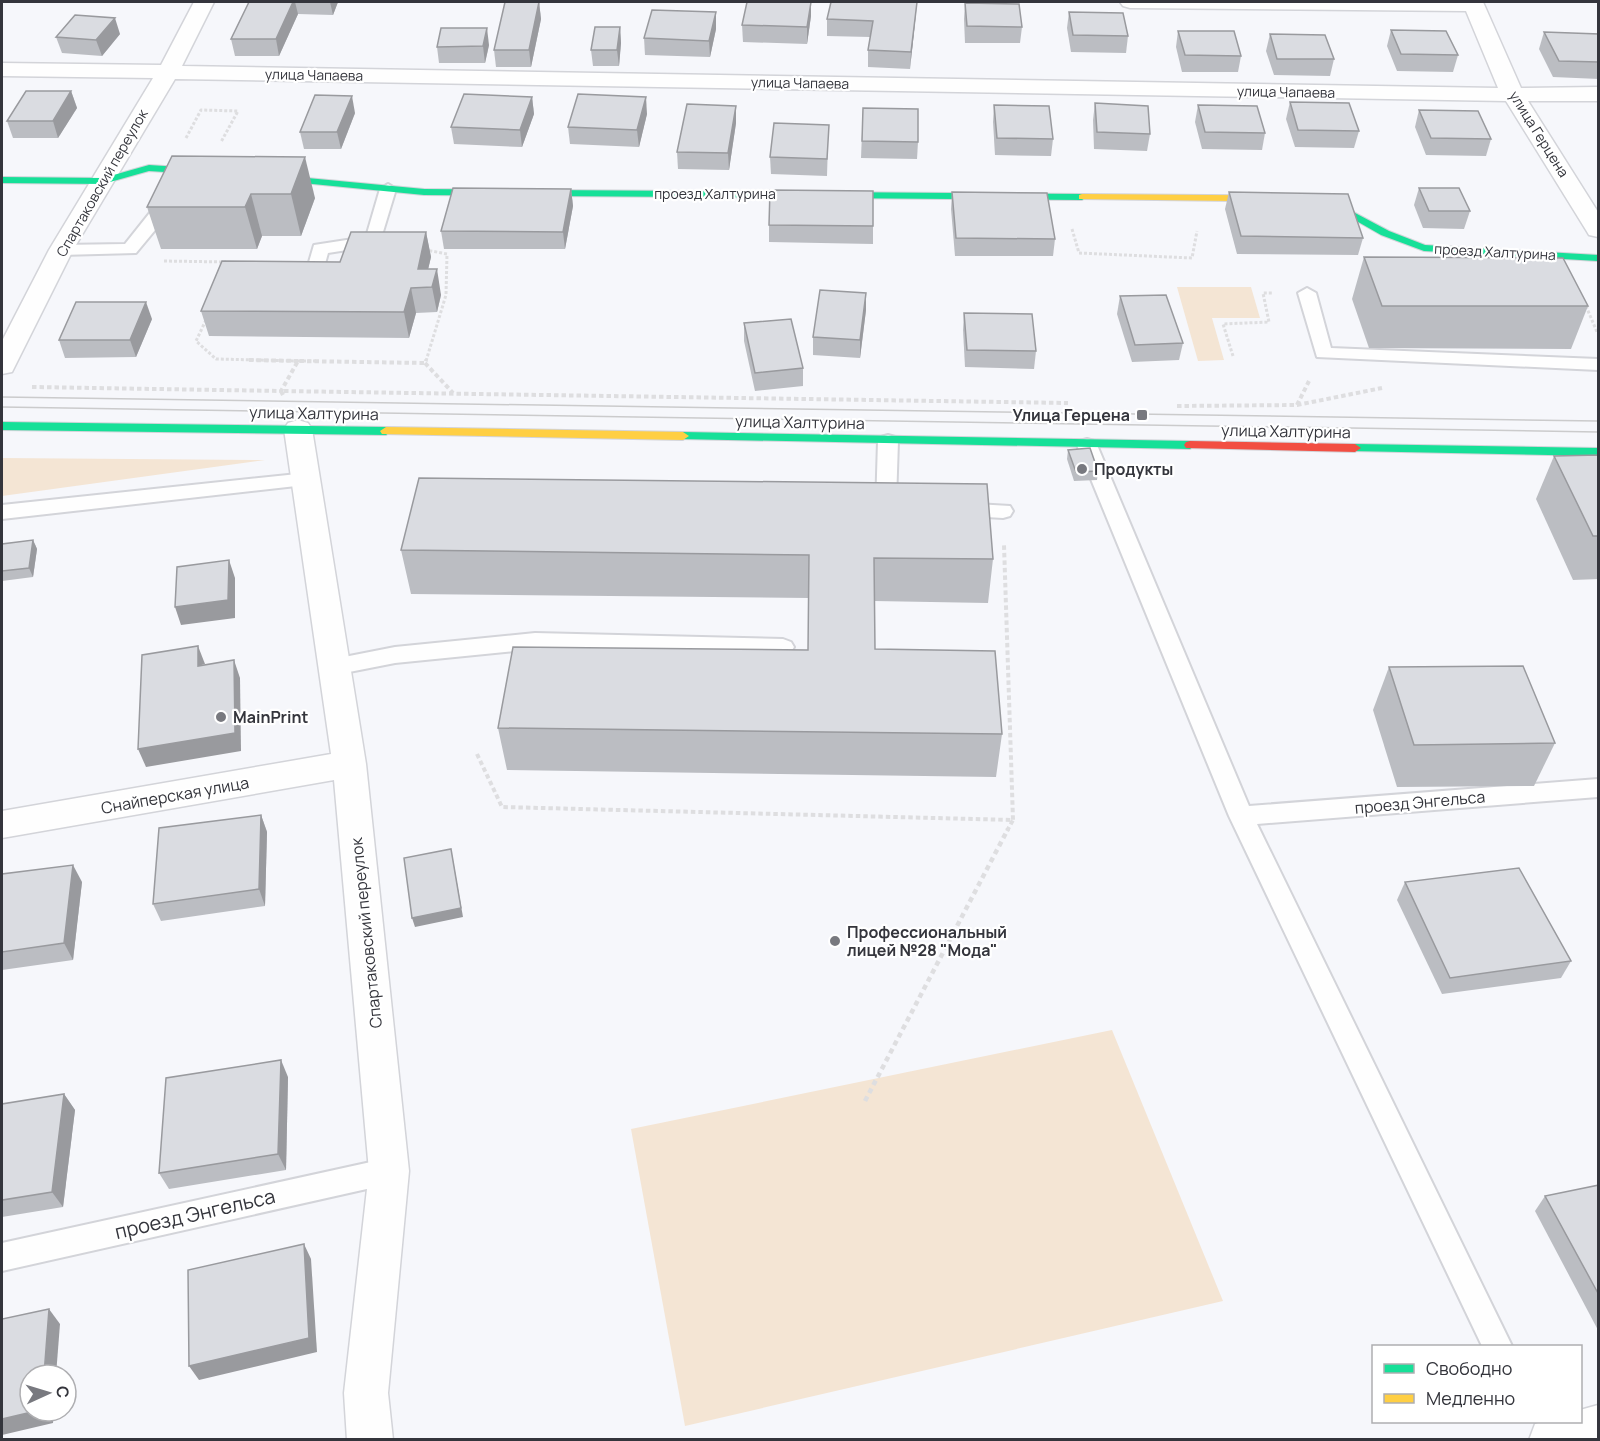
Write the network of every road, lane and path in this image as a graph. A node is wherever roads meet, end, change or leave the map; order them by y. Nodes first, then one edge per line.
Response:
1 (204, 2) edge
2 (1130, 2) edge
3 (1474, 3) edge
4 (2, 69) edge
5 (168, 72) junction
6 (1512, 94) junction
7 (1599, 94) edge
8 (201, 110) dead end
9 (217, 149) dead end
10 (185, 169) junction
11 (230, 173) edge
12 (253, 176) edge
13 (2, 180) edge
14 (103, 181) junction
15 (388, 189) junction
16 (1064, 197) junction
17 (1203, 198) junction
18 (1599, 230) edge
19 (372, 242) junction
20 (129, 249) junction
21 (62, 250) junction
22 (1599, 258) edge
23 (237, 262) edge
24 (282, 274) edge
25 (1307, 293) joint
26 (209, 312) edge
27 (1233, 356) dead end
28 (298, 362) junction
29 (1599, 365) edge
30 (2, 366) edge
31 (26, 387) dead end
32 (1383, 388) dead end
33 (281, 392) junction
34 (1068, 403) dead end
35 (1177, 406) dead end
36 (2, 426) edge
37 (298, 429) junction
38 (888, 441) junction
39 (1087, 445) junction
40 (1599, 452) edge
41 (306, 479) junction
42 (863, 508) edge
43 (886, 508) junction
44 (910, 509) edge
45 (945, 510) edge
46 (1003, 511) joint
47 (2, 512) edge
48 (783, 647) edge
49 (334, 667) junction
50 (477, 754) dead end
51 (349, 764) junction
52 (1599, 788) edge
53 (1241, 816) junction
54 (1013, 820) junction
55 (2, 825) edge
56 (865, 1101) dead end
57 (389, 1171) junction
58 (2, 1257) edge
59 (1496, 1345) edge
60 (1534, 1423) edge
61 (1599, 1428) edge
62 (370, 1440) edge
63 (1542, 1440) edge
64 (1551, 1440) edge

1 - 5 street, Спартаковский переулок
2 - 3 street
3 - 6 street, улица Герцена
4 - 5 street, улица Чапаева
5 - 6 street, улица Чапаева
5 - 14 street, Спартаковский переулок
6 - 7 street, улица Чапаева
6 - 18 street, улица Герцена
8 - 9 path
10 - 11 street
10 - 14 street
10 - 20 lane
12 - 15 street, проезд Халтурина
13 - 14 street
14 - 21 street, Спартаковский переулок
15 - 16 street, проезд Халтурина
15 - 19 lane
16 - 17 street, проезд Халтурина
16 - 17 path
17 - 22 street, проезд Халтурина
19 - 24 lane
19 - 28 path
20 - 21 lane
20 - 23 path
21 - 30 street, Спартаковский переулок
25 - 27 path
25 - 29 lane
26 - 28 path
28 - 33 path
31 - 33 path
32 - 35 path
33 - 34 path
36 - 37 street, улица Халтурина
37 - 38 street, улица Халтурина
37 - 41 street, Спартаковский переулок
38 - 39 street, улица Халтурина
38 - 43 lane
39 - 40 street, улица Халтурина
39 - 53 lane
41 - 47 lane
41 - 49 street, Спартаковский переулок
42 - 43 lane
43 - 44 lane
45 - 46 lane
46 - 54 path
48 - 49 lane
49 - 51 street, Спартаковский переулок
50 - 54 path
51 - 55 street, Снайперская улица
51 - 57 street, Спартаковский переулок
52 - 53 lane, проезд Энгельса
53 - 59 lane
54 - 56 path
57 - 58 lane, проезд Энгельса
57 - 62 street, Спартаковский переулок
60 - 63 lane
61 - 64 street

